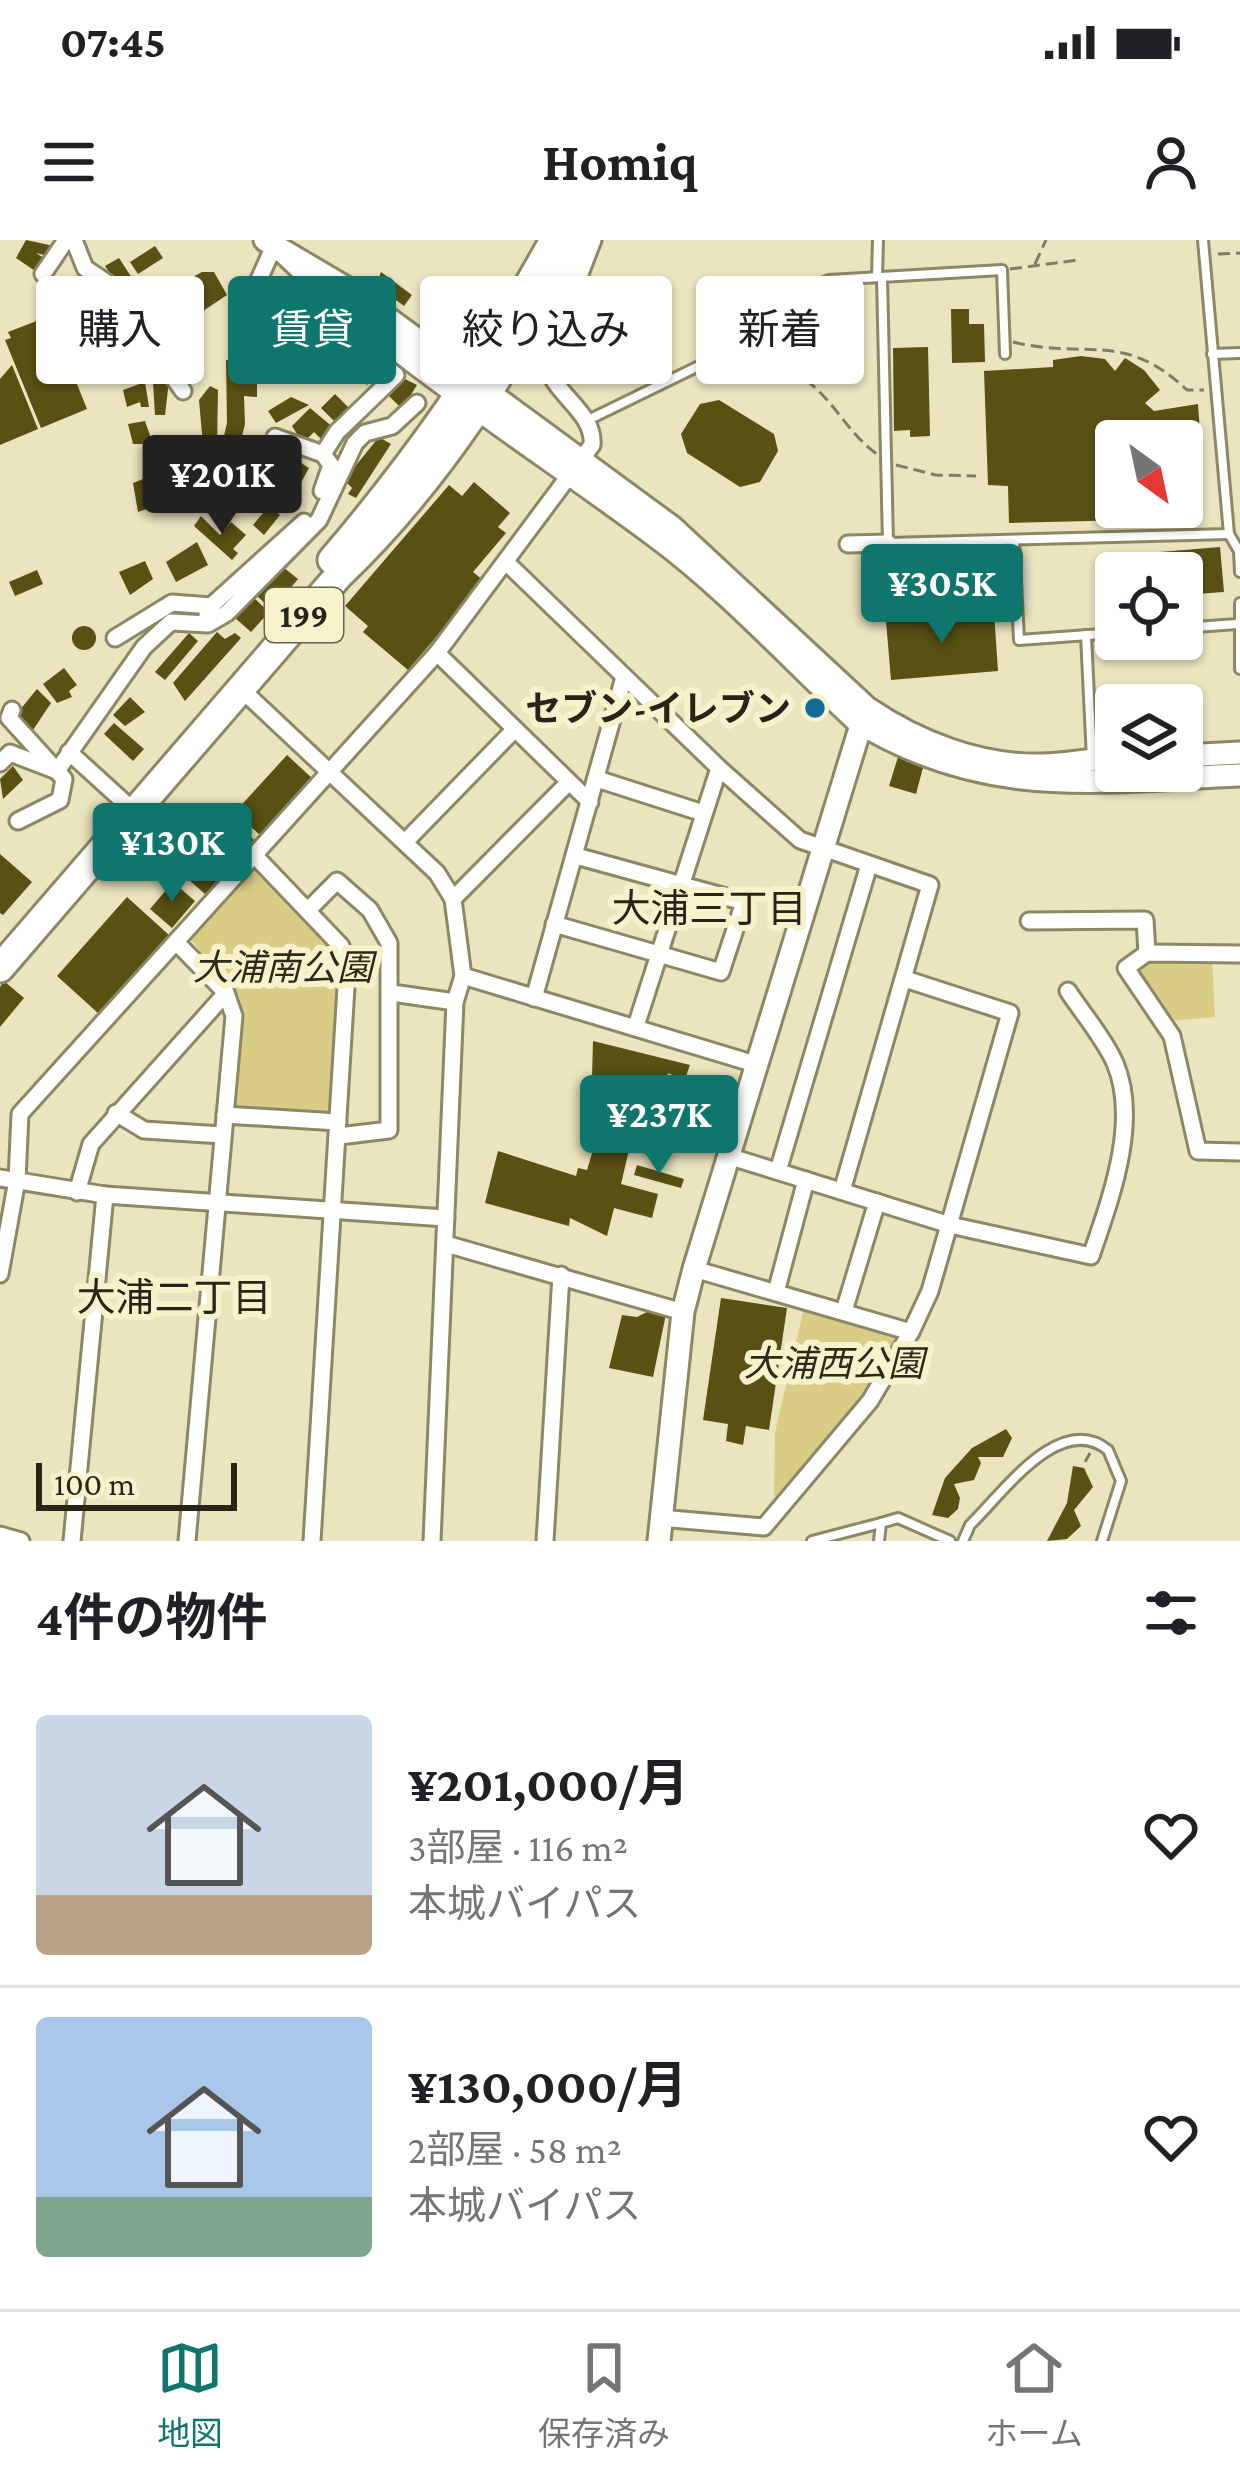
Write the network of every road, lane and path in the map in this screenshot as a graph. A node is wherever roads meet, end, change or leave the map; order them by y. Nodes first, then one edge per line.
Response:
1 (70, 240) edge
2 (554, 240) edge
3 (576, 240) edge
4 (593, 240) edge
5 (878, 240) edge
6 (1046, 240) edge
7 (1203, 240) edge
8 (280, 245) edge
9 (1240, 253) edge
10 (1204, 255) junction
11 (1078, 260) dead end
12 (1034, 265) junction
13 (1002, 270) junction
14 (43, 274) dead end
15 (262, 276) edge
16 (310, 276) edge
17 (879, 277) junction
18 (1005, 340) junction
19 (396, 346) edge
20 (1240, 352) edge
21 (1005, 354) dead end
22 (1212, 354) junction
23 (387, 384) edge
24 (812, 384) edge
25 (1218, 389) junction
26 (183, 391) dead end
27 (471, 395) junction
28 (418, 403) dead end
29 (587, 421) junction
30 (274, 437) dead end
31 (323, 454) junction
32 (888, 461) junction
33 (576, 470) junction
34 (976, 476) dead end
35 (1229, 534) junction
36 (1014, 541) junction
37 (888, 543) junction
38 (848, 544) dead end
39 (1239, 551) edge
40 (508, 564) junction
41 (1240, 572) edge
42 (1240, 603) edge
43 (211, 605) junction
44 (201, 624) junction
45 (1237, 624) junction
46 (1203, 626) edge
47 (1085, 634) junction
48 (1095, 634) edge
49 (115, 638) dead end
50 (437, 653) junction
51 (1240, 669) edge
52 (624, 677) junction
53 (240, 688) junction
54 (12, 710) dead end
55 (863, 715) junction
56 (514, 730) junction
57 (69, 752) junction
58 (1240, 753) edge
59 (1203, 755) edge
60 (1092, 759) junction
61 (1095, 759) edge
62 (0, 764) edge
63 (719, 768) junction
64 (56, 771) junction
65 (331, 772) junction
66 (1240, 776) edge
67 (597, 779) junction
68 (569, 782) junction
69 (124, 802) junction
70 (590, 802) junction
71 (703, 813) junction
72 (18, 821) dead end
73 (405, 842) junction
74 (818, 849) junction
75 (576, 856) junction
76 (256, 857) junction
77 (869, 866) junction
78 (682, 884) junction
79 (453, 899) junction
80 (308, 909) junction
81 (1029, 921) dead end
82 (554, 924) junction
83 (176, 942) junction
84 (0, 945) edge
85 (1147, 953) junction
86 (661, 954) junction
87 (1240, 954) edge
88 (0, 968) edge
89 (463, 976) junction
90 (905, 980) junction
91 (1068, 991) dead end
92 (226, 993) junction
93 (392, 993) junction
94 (534, 998) junction
95 (455, 1002) junction
96 (636, 1026) junction
97 (755, 1064) junction
98 (116, 1113) junction
99 (225, 1115) junction
100 (339, 1129) junction
101 (222, 1136) junction
102 (1240, 1152) edge
103 (728, 1156) junction
104 (778, 1171) junction
105 (8, 1179) edge
106 (806, 1180) junction
107 (842, 1191) junction
108 (76, 1192) junction
109 (105, 1195) junction
110 (877, 1202) junction
111 (216, 1204) junction
112 (333, 1213) junction
113 (446, 1218) junction
114 (950, 1225) junction
115 (446, 1244) junction
116 (3, 1246) edge
117 (694, 1269) junction
118 (0, 1274) edge
119 (561, 1275) junction
120 (776, 1292) junction
121 (683, 1312) junction
122 (844, 1312) junction
123 (911, 1332) junction
124 (881, 1523) junction
125 (659, 1530) edge
126 (768, 1534) edge
127 (0, 1535) edge
128 (21, 1541) edge
129 (73, 1541) edge
130 (187, 1541) edge
131 (312, 1541) edge
132 (432, 1541) edge
133 (545, 1541) edge
134 (812, 1541) edge
135 (879, 1541) edge
136 (950, 1541) edge
137 (963, 1541) edge
138 (1102, 1541) edge

1 - 14 street
1 - 26 street
2 - 27 highway, 199
3 - 27 highway, 199
4 - 29 street
5 - 17 lane
6 - 12 path
7 - 10 lane
8 - 15 street
8 - 16 street
8 - 27 street
9 - 10 path
10 - 22 lane
11 - 12 path
12 - 13 path
13 - 17 lane
13 - 18 lane
17 - 29 lane
17 - 32 lane
18 - 21 lane
18 - 25 path
19 - 27 street
20 - 22 lane
22 - 25 lane
23 - 31 street
24 - 32 path
25 - 35 lane
27 - 33 street
27 - 53 highway, 199
27 - 69 highway, 199
28 - 44 street
29 - 33 street
30 - 31 street
31 - 43 street
32 - 34 path
32 - 37 lane
33 - 40 street
33 - 55 street
35 - 36 lane
35 - 39 lane
36 - 37 lane
36 - 47 lane
37 - 38 street
39 - 41 lane
40 - 50 street
40 - 52 street
42 - 45 lane
43 - 44 street
43 - 49 street
44 - 57 street
45 - 46 lane
45 - 51 lane
47 - 48 lane
47 - 60 lane
50 - 56 street
50 - 65 street
52 - 63 street
52 - 67 street
53 - 65 street
53 - 88 highway, 199
54 - 64 street
55 - 60 street
55 - 66 street
55 - 74 street
56 - 68 street
56 - 73 street
57 - 64 street
57 - 69 street
58 - 59 street
60 - 61 street
62 - 64 street
63 - 71 street
63 - 74 street
64 - 72 street
65 - 73 street
65 - 76 street
67 - 70 street
67 - 71 street
68 - 70 street
68 - 79 street
69 - 84 highway, 199
70 - 75 street
71 - 78 street
73 - 79 street
74 - 77 street
74 - 97 street
75 - 78 street
75 - 82 street
76 - 80 street
76 - 83 street
77 - 90 street
77 - 104 street
78 - 86 street
78 - 86 street
79 - 89 street
80 - 93 street
80 - 100 street
81 - 85 street
82 - 86 street
82 - 94 street
83 - 92 street
83 - 105 street
85 - 87 street
85 - 102 street
86 - 96 street
89 - 94 street
89 - 95 street
90 - 107 street
90 - 114 street
91 - 114 street
92 - 98 street
92 - 99 street
93 - 95 street
93 - 100 street
94 - 96 street
95 - 113 street
96 - 97 street
97 - 103 street
98 - 101 street
98 - 108 street
99 - 100 street
99 - 101 street
100 - 112 street
101 - 111 street
103 - 104 street
103 - 117 street
104 - 106 street
105 - 108 street
105 - 116 street
106 - 107 street
106 - 120 street
107 - 110 street
108 - 109 street
109 - 111 street
109 - 129 street
110 - 114 street
110 - 122 street
111 - 112 street
111 - 130 street
112 - 113 street
112 - 131 street
113 - 115 street
114 - 123 street
115 - 119 street
115 - 132 street
116 - 118 street
117 - 120 street
117 - 121 street
119 - 121 street
119 - 133 street
120 - 122 street
121 - 125 street
122 - 123 street
123 - 126 street
124 - 134 lane
124 - 135 lane
124 - 136 lane
125 - 126 street
127 - 128 street
137 - 138 lane

